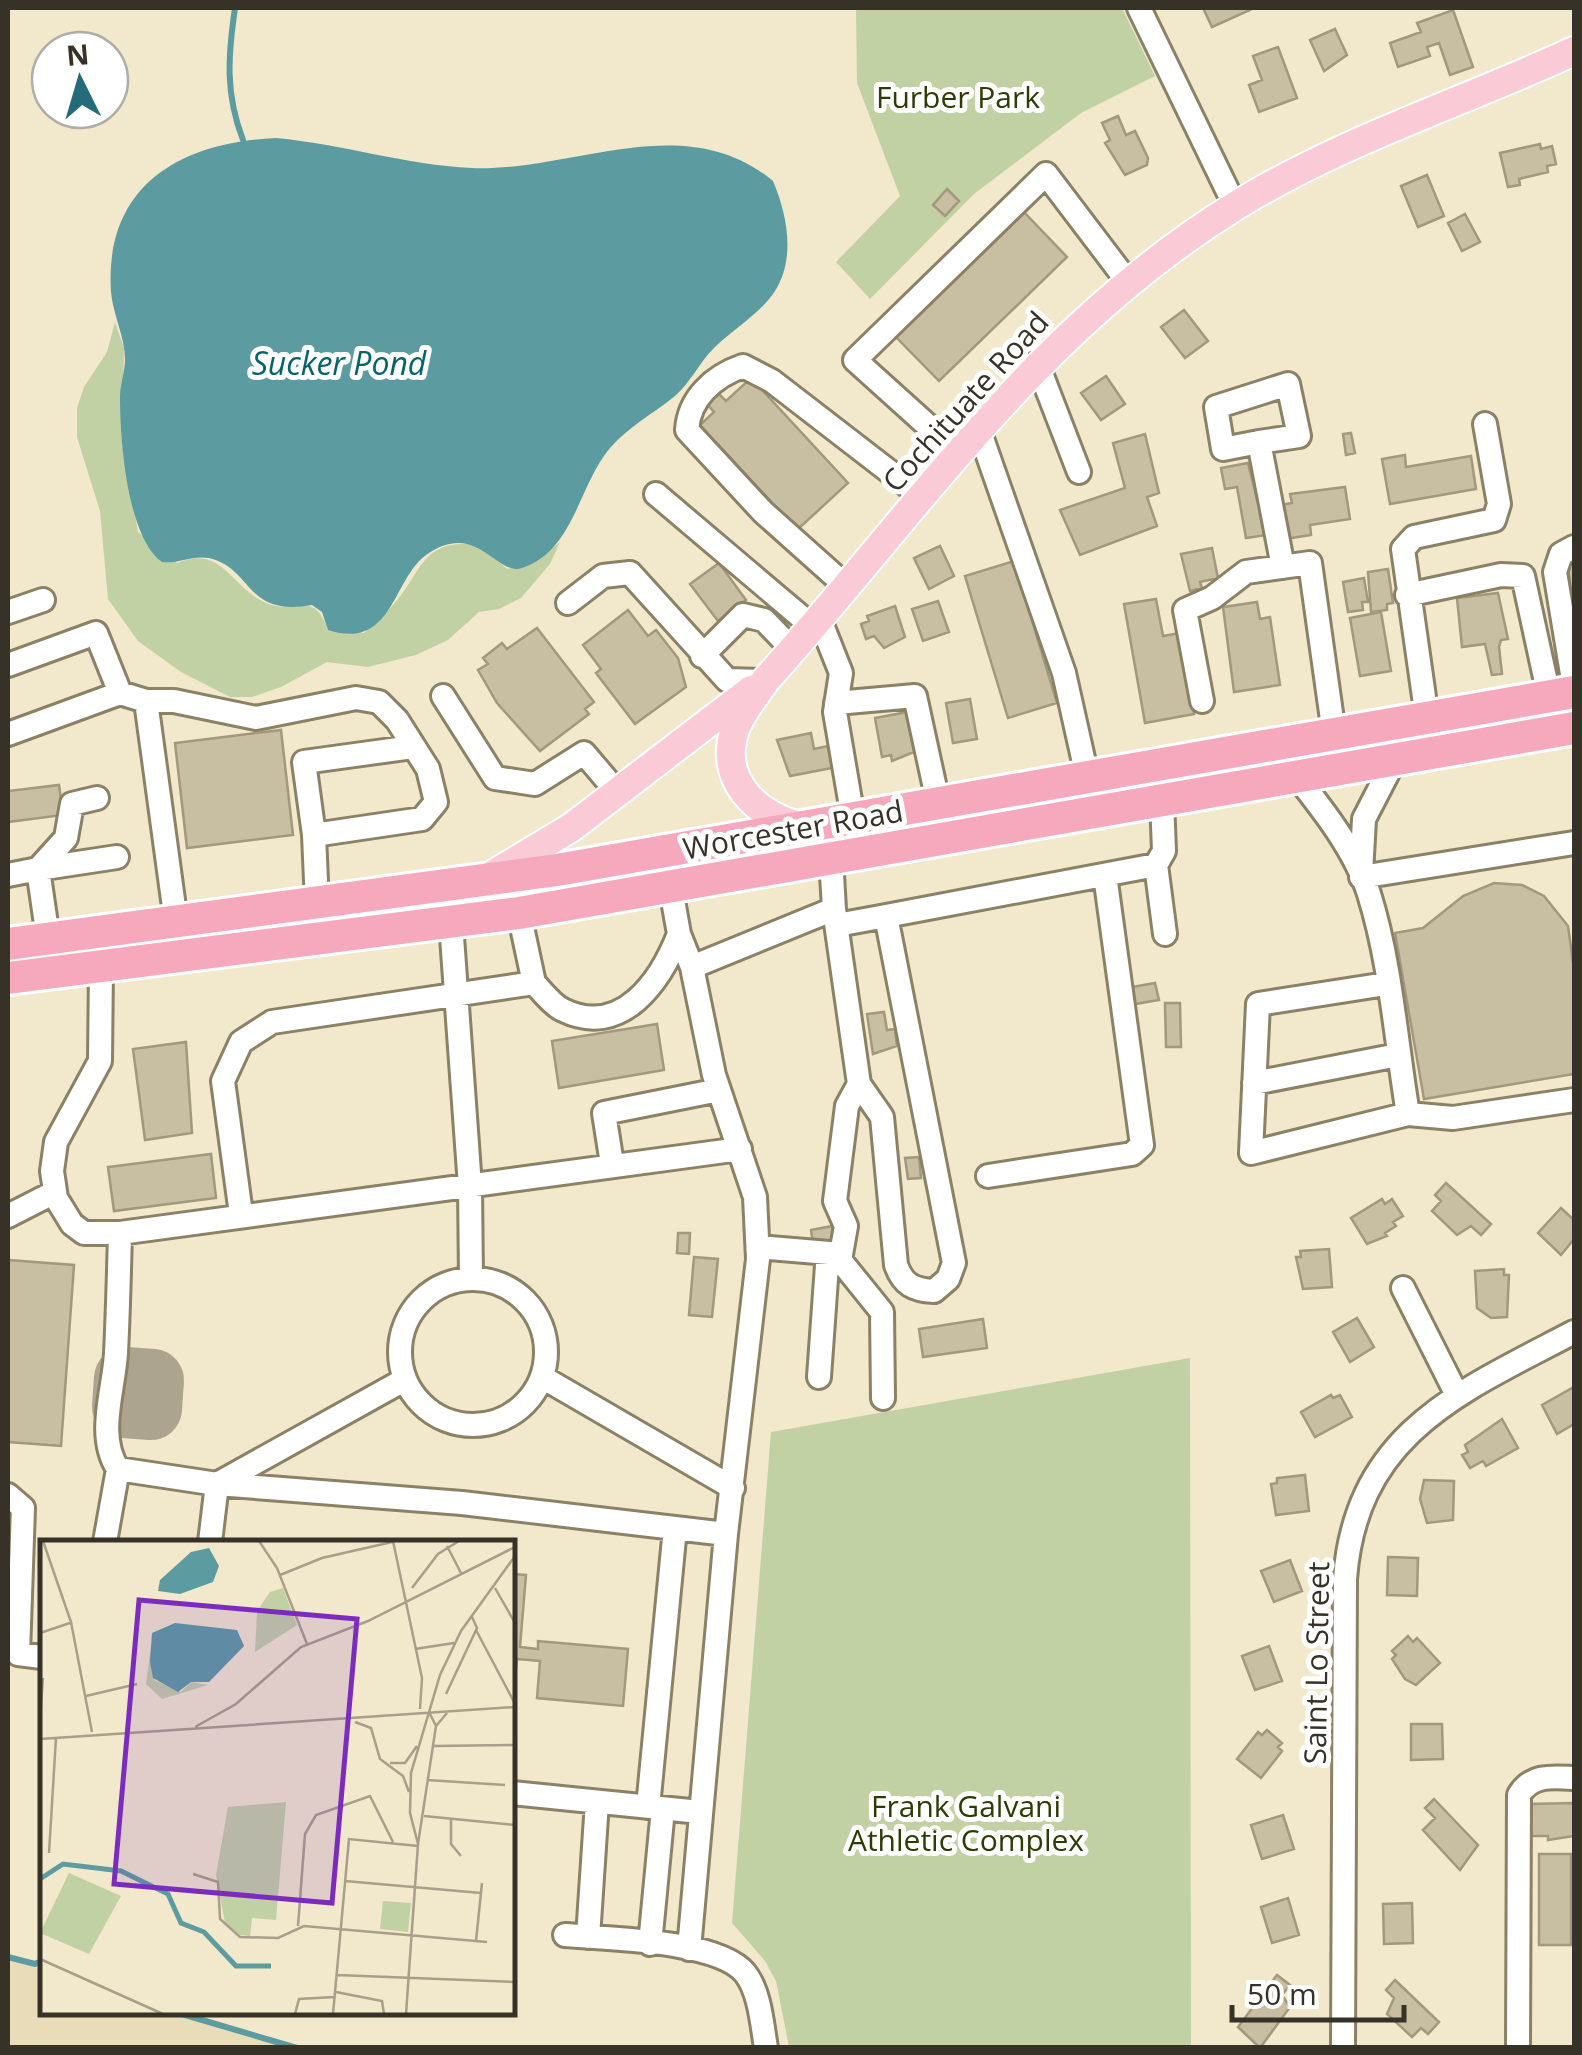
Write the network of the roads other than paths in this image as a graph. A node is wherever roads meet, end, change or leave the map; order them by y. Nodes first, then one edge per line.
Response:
1 (1139, 8) edge
2 (1574, 51) edge
3 (1235, 206) junction
4 (1128, 282) junction
5 (1037, 363) junction
6 (1485, 424) dead end
7 (978, 427) junction
8 (1259, 442) dead end
9 (956, 452) junction
10 (1079, 472) dead end
11 (656, 494) dead end
12 (921, 496) junction
13 (1574, 547) edge
14 (1283, 566) junction
15 (847, 588) junction
16 (1407, 595) junction
17 (43, 600) dead end
18 (568, 604) dead end
19 (8, 612) edge
20 (816, 624) junction
21 (793, 650) junction
22 (702, 656) junction
23 (8, 665) edge
24 (765, 681) junction
25 (1566, 691) edge
26 (120, 693) junction
27 (443, 696) dead end
28 (146, 701) junction
29 (1202, 701) dead end
30 (836, 703) junction
31 (1427, 718) junction
32 (1574, 728) edge
33 (8, 734) edge
34 (1334, 734) junction
35 (1574, 737) edge
36 (1506, 740) junction
37 (413, 747) junction
38 (1395, 760) junction
39 (1087, 776) junction
40 (1297, 777) junction
41 (617, 792) junction
42 (98, 798) dead end
43 (1162, 800) junction
44 (938, 802) junction
45 (853, 818) junction
46 (804, 827) junction
47 (314, 835) junction
48 (1574, 843) edge
49 (117, 858) dead end
50 (831, 858) junction
51 (1156, 865) junction
52 (38, 869) junction
53 (8, 875) edge
54 (1104, 875) junction
55 (1361, 877) junction
56 (474, 883) junction
57 (671, 888) junction
58 (316, 904) junction
59 (519, 913) junction
60 (886, 916) junction
61 (835, 917) junction
62 (176, 922) junction
63 (451, 924) junction
64 (680, 934) junction
65 (1165, 934) dead end
66 (48, 938) junction
67 (8, 944) edge
68 (692, 966) junction
69 (101, 967) junction
70 (8, 978) edge
71 (534, 983) junction
72 (1386, 984) junction
73 (458, 993) junction
74 (1398, 1056) junction
75 (1254, 1083) junction
76 (859, 1084) junction
77 (719, 1090) junction
78 (1574, 1100) edge
79 (1408, 1114) junction
80 (740, 1149) junction
81 (612, 1164) junction
82 (988, 1176) dead end
83 (470, 1186) junction
84 (55, 1192) junction
85 (241, 1214) junction
86 (8, 1216) edge
87 (120, 1234) junction
88 (758, 1246) junction
89 (841, 1257) junction
90 (471, 1279) junction
91 (1403, 1288) dead end
92 (1574, 1332) edge
93 (818, 1376) dead end
94 (542, 1377) junction
95 (404, 1380) junction
96 (1457, 1395) junction
97 (883, 1398) dead end
98 (118, 1469) junction
99 (217, 1484) junction
100 (733, 1488) junction
101 (8, 1495) edge
102 (675, 1528) junction
103 (726, 1534) junction
104 (104, 1540) edge
105 (210, 1540) edge
106 (40, 1656) edge
107 (1574, 1778) edge
108 (515, 1793) edge
109 (598, 1802) junction
110 (655, 1808) junction
111 (700, 1812) junction
112 (650, 1944) junction
113 (689, 1949) junction
114 (766, 2048) edge
115 (1343, 2048) edge
116 (1518, 2048) edge

1 - 3 street
2 - 3 main road, Cochituate Road
3 - 4 main road, Cochituate Road
4 - 5 main road, Cochituate Road
4 - 9 street
5 - 7 main road, Cochituate Road
5 - 10 street
6 - 16 street
7 - 9 main road, Cochituate Road
7 - 39 street
8 - 14 street
9 - 12 main road, Cochituate Road
11 - 20 street
12 - 15 main road, Cochituate Road
12 - 15 street
13 - 25 street
14 - 29 street
14 - 34 street
15 - 20 main road, Cochituate Road
16 - 25 street
16 - 31 street
17 - 19 street
18 - 22 street
20 - 21 main road, Cochituate Road
20 - 30 street
21 - 22 street
21 - 24 main road, Cochituate Road
22 - 24 street
23 - 26 street
24 - 41 main road, Cochituate Road
24 - 46 main road, Cochituate Road
25 - 31 highway, Worcester Road
26 - 28 street
26 - 33 street
27 - 41 street
28 - 37 street
28 - 62 street
30 - 44 street
30 - 45 street
31 - 34 highway, Worcester Road
32 - 36 highway, Worcester Road
34 - 39 highway, Worcester Road
35 - 36 highway
36 - 38 highway, Worcester Road
37 - 47 street
37 - 47 street
38 - 40 highway, Worcester Road
38 - 55 street
39 - 44 highway, Worcester Road
40 - 43 highway, Worcester Road
40 - 55 street
41 - 56 main road, Cochituate Road
42 - 52 street
43 - 50 highway, Worcester Road
43 - 51 street
44 - 45 highway, Worcester Road
45 - 46 highway, Worcester Road
46 - 56 highway, Worcester Road
47 - 58 street
48 - 55 street
49 - 52 street
50 - 57 highway, Worcester Road
50 - 61 street
51 - 54 street
51 - 65 street
52 - 53 street
52 - 66 street
54 - 60 street
54 - 82 street
55 - 72 street
56 - 58 highway, Worcester Road
57 - 59 highway, Worcester Road
57 - 64 street
58 - 62 highway, Worcester Road
59 - 63 highway, Worcester Road
59 - 71 street
60 - 61 street
60 - 76 street
61 - 68 street
61 - 76 street
62 - 66 highway, Worcester Road
63 - 69 highway, Worcester Road
63 - 73 street
64 - 68 street
64 - 71 street
66 - 67 highway, Worcester Road
68 - 77 street
69 - 70 highway, Worcester Road
69 - 84 street
71 - 73 street
72 - 74 street
72 - 75 street
73 - 83 street
73 - 85 street
74 - 75 street
74 - 79 street
75 - 79 street
76 - 89 street
77 - 80 street
77 - 81 street
78 - 79 street
80 - 81 street
80 - 88 street
81 - 83 street
83 - 85 street
83 - 90 street
84 - 86 street
84 - 87 street
85 - 87 street
87 - 98 street
88 - 89 street
88 - 100 street
89 - 93 street
89 - 97 street
90 - 94 street
90 - 95 street
91 - 96 street
92 - 96 street, Saint Lo Street
94 - 95 street
94 - 100 street
95 - 99 street
96 - 115 street, Saint Lo Street
98 - 99 street
98 - 104 street
99 - 102 street
99 - 105 street
100 - 103 street
101 - 106 street
102 - 103 street
102 - 110 street
103 - 111 street
107 - 116 street
108 - 109 street
109 - 110 street
109 - 112 street
110 - 111 street
110 - 112 street
111 - 113 street
112 - 113 street
113 - 114 street

